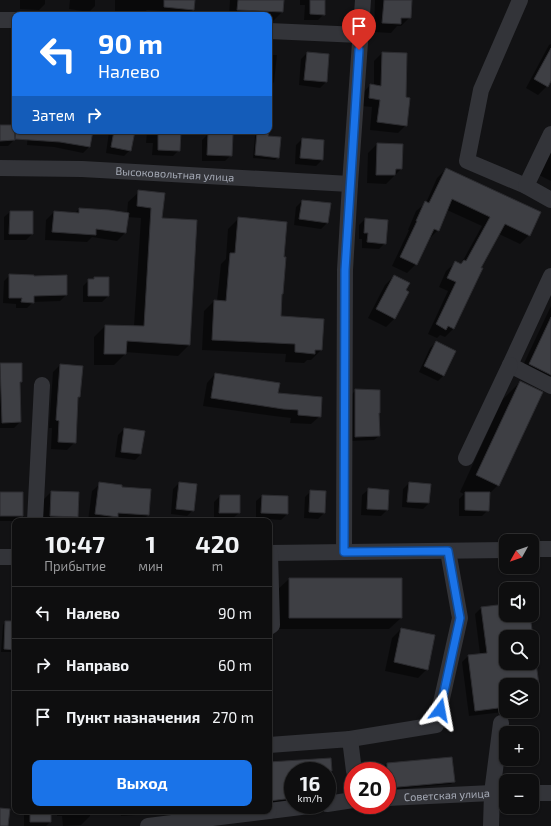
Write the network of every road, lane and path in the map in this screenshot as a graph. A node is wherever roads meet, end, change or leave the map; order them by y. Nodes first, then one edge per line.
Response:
1 (363, 0) edge
2 (520, 0) edge
3 (0, 20) edge
4 (12, 20) edge
5 (272, 31) edge
6 (360, 35) junction
7 (551, 134) edge
8 (0, 168) edge
9 (350, 184) junction
10 (526, 186) junction
11 (551, 200) edge
12 (551, 276) edge
13 (510, 365) junction
14 (42, 385) dead end
15 (551, 386) edge
16 (466, 458) dead end
17 (35, 518) edge
18 (539, 549) edge
19 (551, 549) edge
20 (499, 550) edge
21 (448, 551) junction
22 (344, 552) junction
23 (272, 554) edge
24 (0, 557) edge
25 (12, 557) edge
26 (500, 723) dead end
27 (350, 739) junction
28 (272, 745) edge
29 (353, 762) edge
30 (499, 774) edge
31 (499, 793) edge
32 (539, 793) edge
33 (551, 793) edge
34 (396, 798) edge
35 (284, 809) edge
36 (272, 811) edge
37 (245, 814) edge
38 (148, 826) edge
39 (491, 826) edge

1 - 6 street
2 - 10 street
3 - 4 street
5 - 6 street
6 - 9 street
7 - 10 street
8 - 9 street, Высоковольтная улица
9 - 22 street
10 - 11 street
12 - 13 street
13 - 15 street
13 - 16 street
14 - 17 street
18 - 19 street
20 - 21 street
21 - 22 street
21 - 27 street
22 - 23 street
24 - 25 street
26 - 30 street
27 - 28 street
27 - 29 street
31 - 34 street, Советская улица
31 - 39 street
32 - 33 street
35 - 36 street
37 - 38 street

